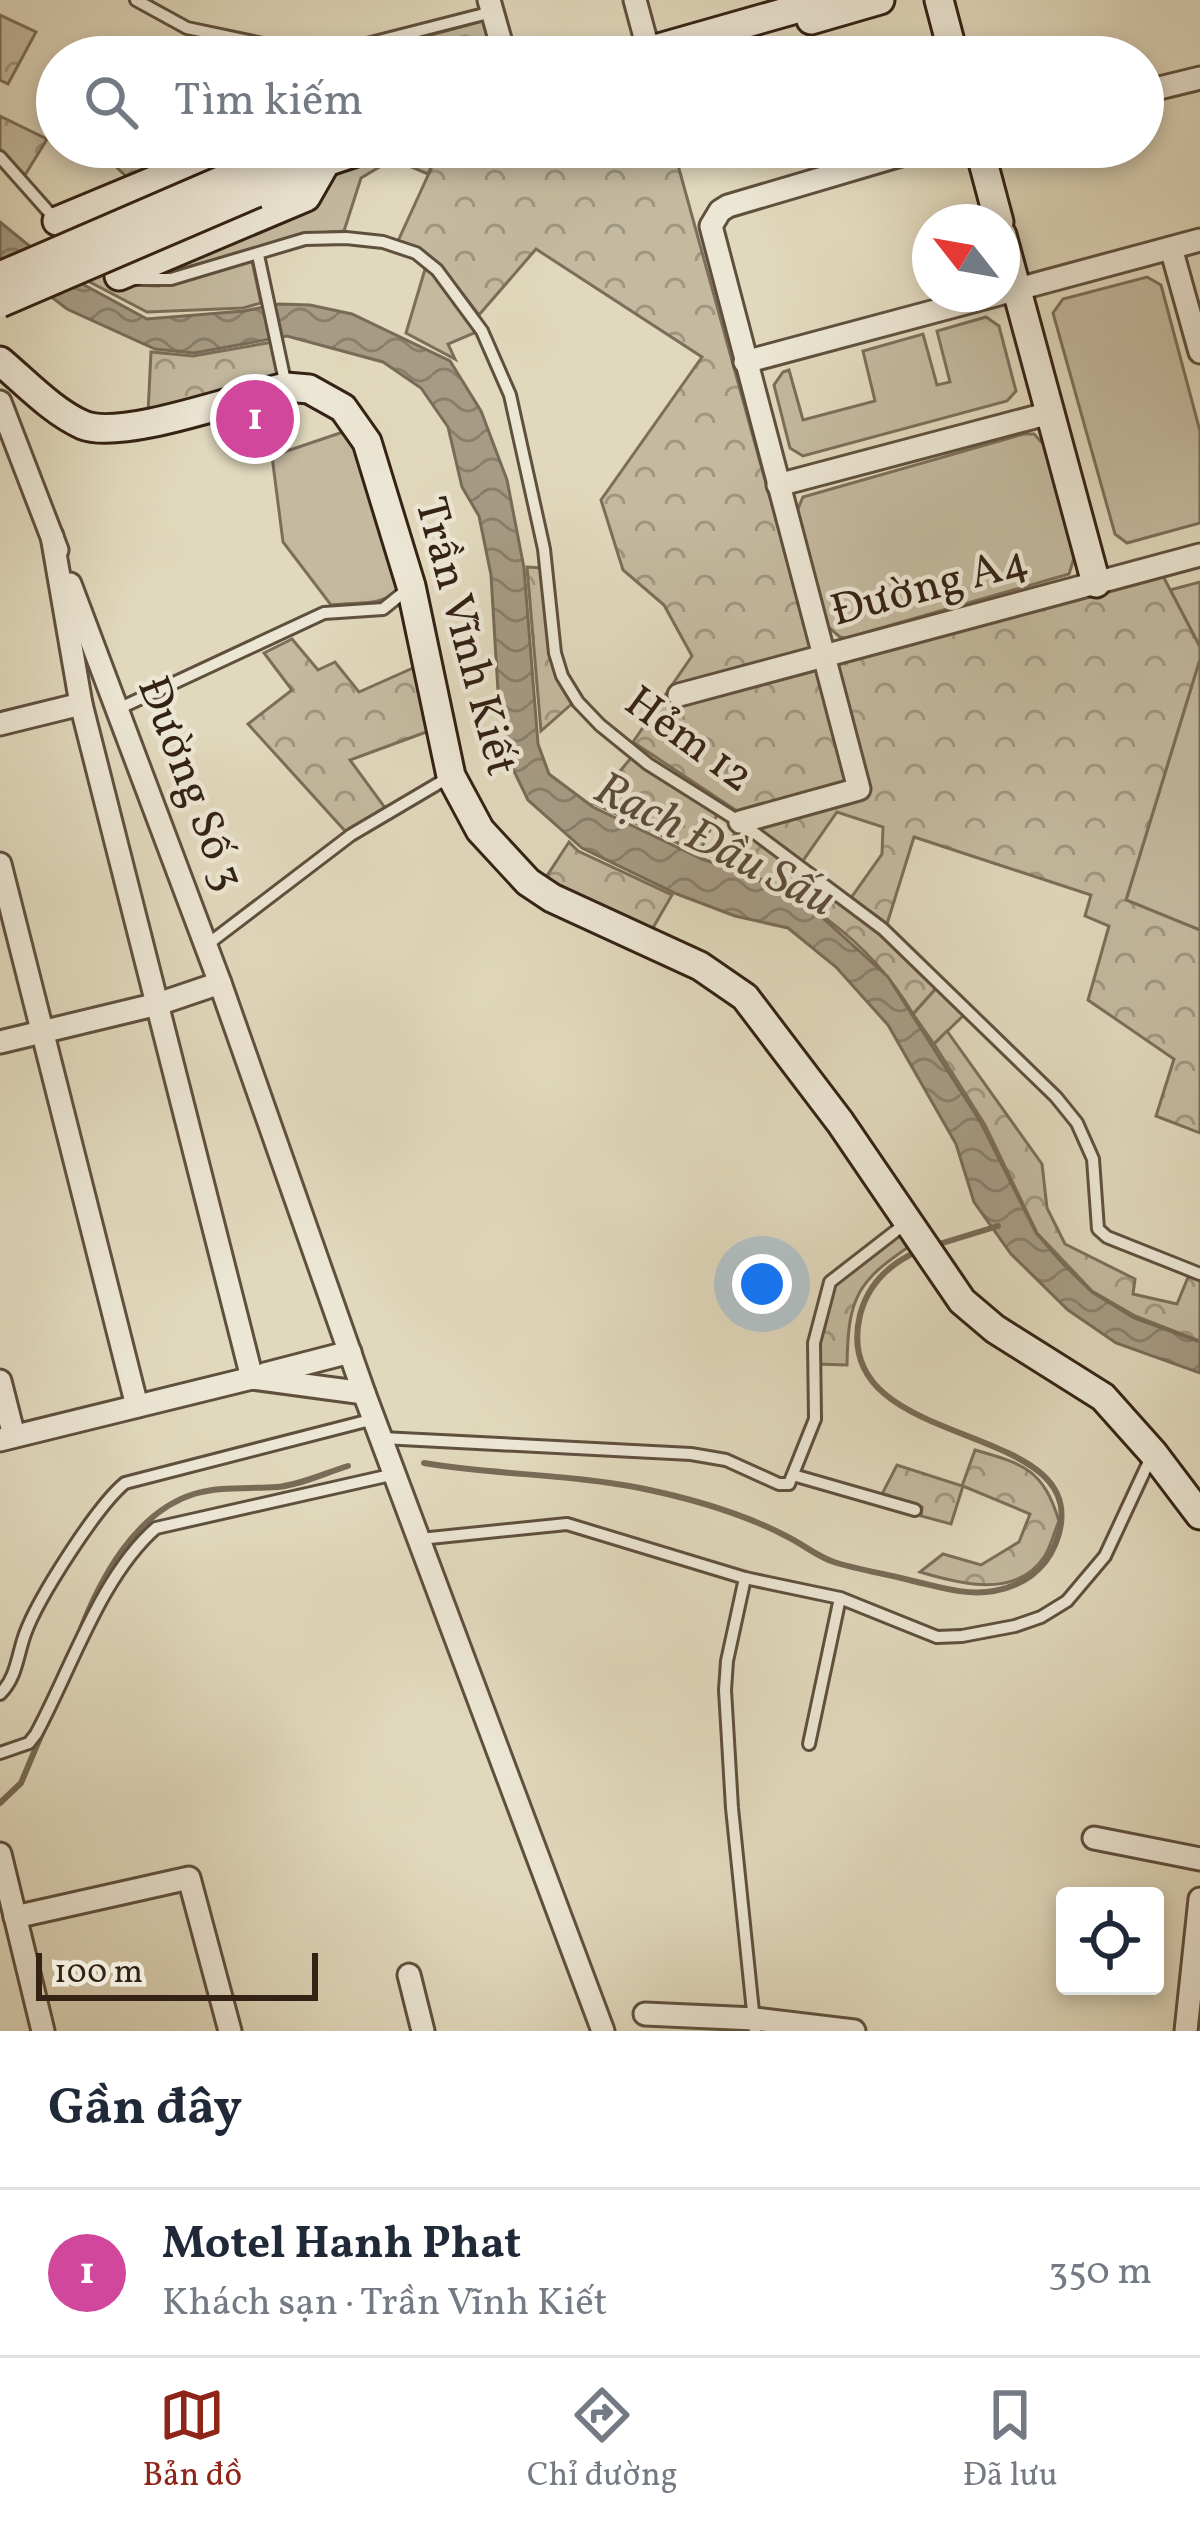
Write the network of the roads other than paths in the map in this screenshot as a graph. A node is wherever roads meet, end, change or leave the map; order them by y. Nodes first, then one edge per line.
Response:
1 (136, 0) edge
2 (635, 0) edge
3 (828, 0) edge
4 (880, 0) edge
5 (939, 0) edge
6 (491, 6) edge
7 (777, 7) edge
8 (225, 36) edge
9 (388, 36) edge
10 (499, 36) edge
11 (637, 36) edge
12 (691, 36) edge
13 (757, 36) edge
14 (948, 36) edge
15 (1200, 78) edge
16 (1164, 87) edge
17 (0, 157) edge
18 (314, 168) edge
19 (857, 168) edge
20 (985, 168) edge
21 (244, 170) edge
22 (994, 204) edge
23 (57, 221) junction
24 (1200, 240) edge
25 (1171, 248) junction
26 (258, 255) junction
27 (0, 276) edge
28 (119, 276) junction
29 (1020, 288) edge
30 (0, 303) edge
31 (932, 312) edge
32 (1013, 312) edge
33 (1200, 352) edge
34 (0, 361) edge
35 (746, 362) junction
36 (286, 387) junction
37 (0, 402) edge
38 (1050, 413) junction
39 (778, 485) junction
40 (52, 536) junction
41 (1200, 555) edge
42 (1096, 584) junction
43 (411, 586) junction
44 (824, 656) junction
45 (679, 695) dead end
46 (81, 704) junction
47 (118, 709) junction
48 (0, 724) edge
49 (451, 776) junction
50 (740, 822) junction
51 (0, 864) edge
52 (208, 944) junction
53 (220, 983) junction
54 (158, 1004) junction
55 (44, 1031) junction
56 (0, 1042) edge
57 (920, 1238) junction
58 (1200, 1274) edge
59 (350, 1352) junction
60 (252, 1378) junction
61 (0, 1381) edge
62 (364, 1393) junction
63 (137, 1406) junction
64 (378, 1428) junction
65 (7, 1438) edge
66 (1153, 1453) junction
67 (395, 1474) junction
68 (793, 1474) junction
69 (916, 1510) dead end
70 (1200, 1515) edge
71 (420, 1539) junction
72 (745, 1578) junction
73 (840, 1598) junction
74 (0, 1694) edge
75 (809, 1744) dead end
76 (0, 1753) edge
77 (1094, 1838) dead end
78 (0, 1854) edge
79 (1200, 1859) edge
80 (1200, 1899) edge
81 (15, 1917) junction
82 (409, 1975) dead end
83 (645, 2014) dead end
84 (755, 2025) edge
85 (43, 2031) edge
86 (230, 2031) edge
87 (423, 2031) edge
88 (603, 2031) edge
89 (854, 2031) edge
90 (1186, 2031) edge

1 - 8 lane
2 - 11 street
3 - 7 street
4 - 13 street
5 - 14 street
6 - 9 lane
6 - 10 street
7 - 12 street
15 - 16 street
17 - 23 lane
18 - 28 street
19 - 35 street
20 - 22 street
21 - 23 street
21 - 27 street, bridge
21 - 30 street, bridge
23 - 28 lane
24 - 25 street
25 - 29 street
25 - 33 street
26 - 28 lane, Hẻm 12
26 - 36 lane
26 - 50 lane, Hẻm 12
31 - 35 street
32 - 38 street
34 - 36 street
35 - 39 street
36 - 43 street, Trần Vĩnh Kiết
37 - 40 street, Đường Số 3
38 - 39 street
38 - 42 street
39 - 44 street
40 - 46 street
40 - 47 street, Đường Số 3
41 - 42 street, Đường A4
42 - 44 street, Đường A4
43 - 47 lane
43 - 49 street, Trần Vĩnh Kiết
44 - 45 street, Đường A4
44 - 50 street
46 - 48 street
46 - 54 street
47 - 52 street, Đường Số 3
49 - 52 lane
49 - 57 street, Trần Vĩnh Kiết
50 - 58 lane, Hẻm 12
51 - 55 street
52 - 53 street, Đường Số 3
53 - 54 street
53 - 59 street, Đường Số 3
54 - 55 street
54 - 60 street
55 - 56 street
55 - 63 street
57 - 66 street, Trần Vĩnh Kiết
57 - 68 lane
59 - 60 street
59 - 62 street, Đường Số 3
60 - 62 street
60 - 63 street
61 - 65 street
62 - 64 street, Đường Số 3
63 - 65 street
64 - 67 street, Đường Số 3
64 - 68 lane
64 - 74 lane
66 - 70 street, Trần Vĩnh Kiết
66 - 73 lane
67 - 71 street, Đường Số 3
67 - 76 lane
68 - 69 lane
71 - 72 lane
71 - 88 street, Đường Số 3
72 - 73 lane
72 - 84 lane
73 - 75 lane
77 - 79 street
78 - 81 street
80 - 90 street
81 - 85 street
81 - 86 street
82 - 87 street
83 - 84 street
84 - 89 street

